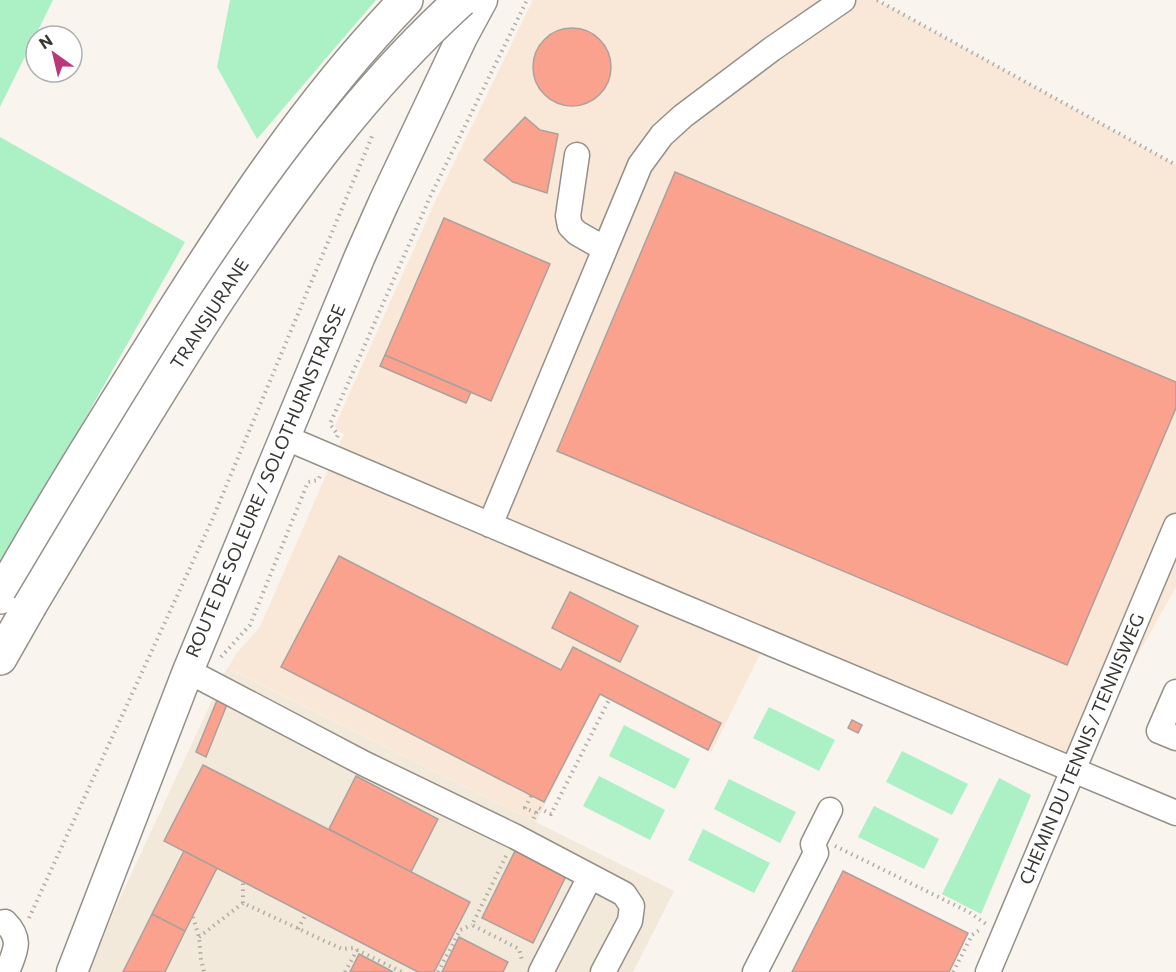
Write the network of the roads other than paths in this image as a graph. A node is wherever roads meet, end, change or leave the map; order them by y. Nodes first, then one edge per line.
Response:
1 (406, 0) edge
2 (461, 0) edge
3 (482, 0) edge
4 (843, 0) edge
5 (578, 155) dead end
6 (605, 249) junction
7 (284, 437) junction
8 (490, 525) junction
9 (1176, 526) edge
10 (0, 597) edge
11 (0, 658) edge
12 (199, 677) junction
13 (1176, 692) edge
14 (1176, 738) edge
15 (1073, 770) junction
16 (830, 810) dead end
17 (1176, 813) edge
18 (590, 877) junction
19 (0, 922) edge
20 (532, 966) edge
21 (7, 972) edge
22 (72, 972) edge
23 (603, 972) edge
24 (755, 972) edge
25 (988, 972) edge

1 - 10 highway, TRANSJURANE
2 - 11 highway, TRANSJURANE, bridge
3 - 7 main road, ROUTE DE SOLEURE / SOLOTHURNSTRASSE
4 - 6 street
5 - 6 street
6 - 8 street
7 - 8 street
7 - 12 main road, ROUTE DE SOLEURE / SOLOTHURNSTRASSE
8 - 15 street
9 - 15 street, CHEMIN DU TENNIS / TENNISWEG
12 - 18 street
12 - 22 main road, ROUTE DE SOLEURE / SOLOTHURNSTRASSE
13 - 14 street
15 - 17 street
15 - 25 street, CHEMIN DU TENNIS / TENNISWEG
16 - 24 street
18 - 20 street
18 - 23 street
19 - 21 street

